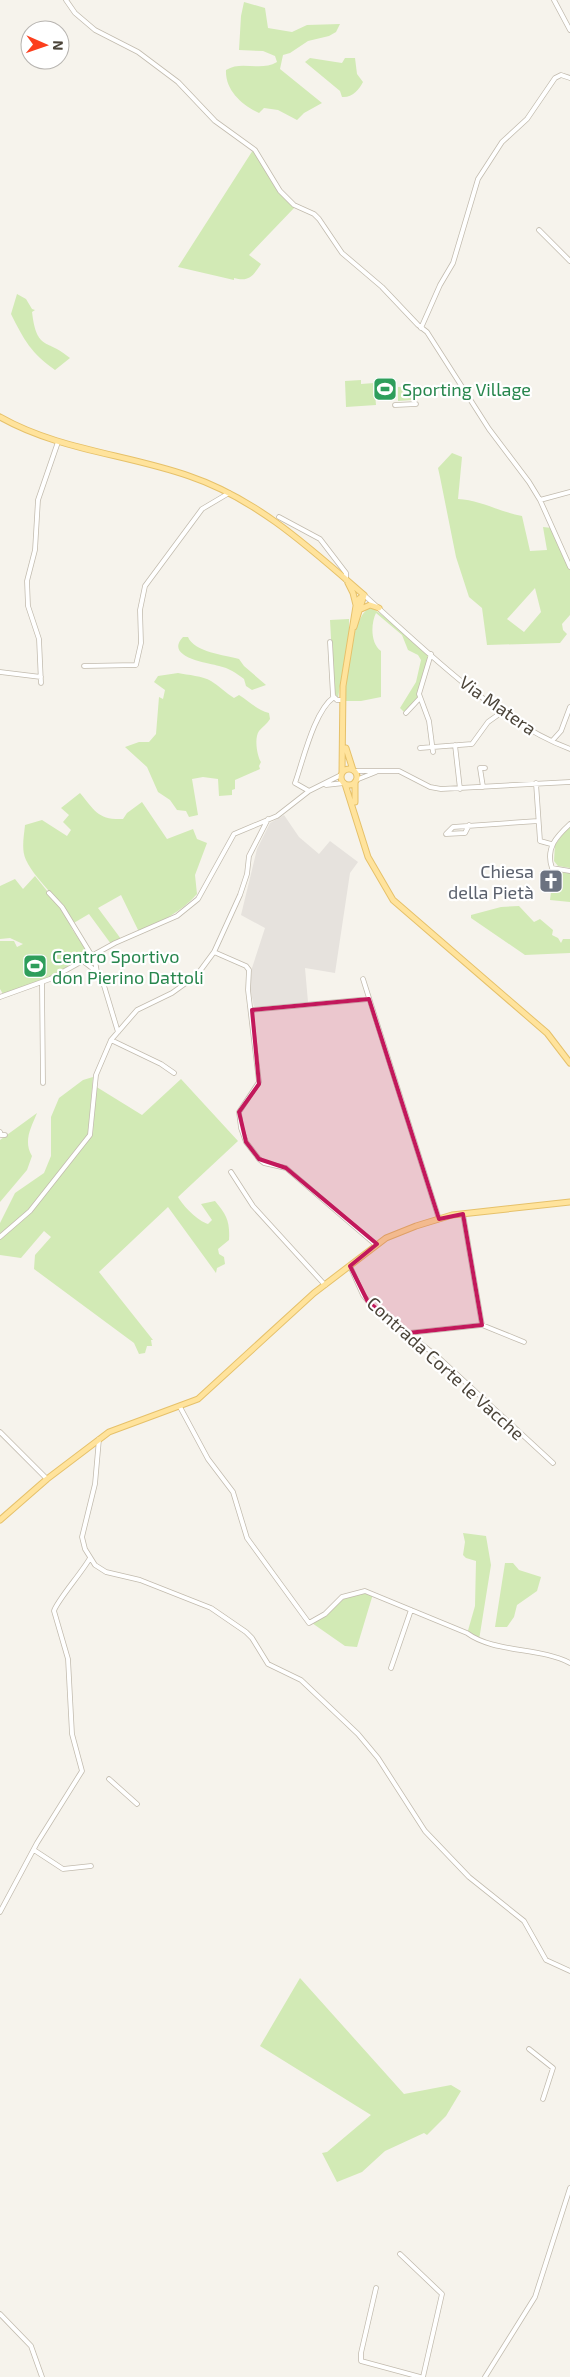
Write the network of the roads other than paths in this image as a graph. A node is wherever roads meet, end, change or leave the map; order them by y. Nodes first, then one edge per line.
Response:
1 (66, 0) edge
2 (554, 0) edge
3 (570, 18) edge
4 (566, 22) junction
5 (570, 30) edge
6 (570, 78) edge
7 (539, 230) dead end
8 (570, 261) edge
9 (421, 328) junction
10 (416, 404) dead end
11 (396, 405) dead end
12 (0, 418) edge
13 (58, 442) junction
14 (570, 492) edge
15 (229, 493) junction
16 (540, 500) junction
17 (279, 518) dead end
18 (570, 567) edge
19 (346, 580) junction
20 (364, 595) junction
21 (358, 607) junction
22 (379, 608) junction
23 (330, 642) dead end
24 (431, 654) junction
25 (84, 666) dead end
26 (0, 672) edge
27 (41, 677) junction
28 (40, 683) dead end
29 (334, 697) junction
30 (419, 699) junction
31 (342, 700) junction
32 (570, 707) edge
33 (502, 712) junction
34 (406, 713) dead end
35 (342, 730) junction
36 (552, 741) junction
37 (455, 745) junction
38 (420, 748) dead end
39 (433, 749) junction
40 (570, 749) edge
41 (485, 768) dead end
42 (354, 770) junction
43 (383, 770) junction
44 (342, 774) junction
45 (355, 781) junction
46 (570, 782) edge
47 (345, 783) junction
48 (536, 783) junction
49 (482, 787) junction
50 (316, 788) junction
51 (460, 789) junction
52 (309, 791) junction
53 (268, 819) junction
54 (538, 821) junction
55 (570, 824) edge
56 (469, 826) junction
57 (359, 827) junction
58 (552, 844) junction
59 (570, 871) edge
60 (49, 893) dead end
61 (214, 952) junction
62 (93, 956) junction
63 (83, 961) junction
64 (97, 972) junction
65 (363, 979) dead end
66 (42, 982) junction
67 (0, 997) edge
68 (369, 999) junction
69 (252, 1010) junction
70 (118, 1032) junction
71 (111, 1040) junction
72 (570, 1062) edge
73 (174, 1073) dead end
74 (43, 1083) dead end
75 (0, 1132) edge
76 (4, 1135) dead end
77 (231, 1172) dead end
78 (570, 1202) edge
79 (463, 1214) junction
80 (439, 1219) junction
81 (0, 1236) edge
82 (376, 1245) junction
83 (350, 1266) junction
84 (325, 1285) junction
85 (482, 1325) junction
86 (408, 1333) junction
87 (524, 1342) dead end
88 (180, 1407) junction
89 (0, 1432) edge
90 (99, 1439) junction
91 (553, 1463) dead end
92 (47, 1479) junction
93 (0, 1520) edge
94 (90, 1558) junction
95 (411, 1610) junction
96 (570, 1663) edge
97 (391, 1668) dead end
98 (109, 1779) dead end
99 (138, 1804) dead end
100 (34, 1850) junction
101 (91, 1866) dead end
102 (0, 1912) edge
103 (570, 1971) edge
104 (529, 2049) dead end
105 (543, 2099) dead end
106 (570, 2188) edge
107 (400, 2254) dead end
108 (376, 2288) dead end
109 (0, 2314) edge
110 (42, 2377) edge
111 (421, 2377) edge
112 (485, 2377) edge

1 - 9 street
2 - 4 street
3 - 4 street
4 - 5 street
6 - 9 street
7 - 8 street
9 - 16 street
10 - 11 street
12 - 13 main road
13 - 15 main road
13 - 27 street
14 - 16 street
15 - 19 main road
15 - 25 street
16 - 18 street
17 - 19 street
19 - 20 main road
19 - 21 main road
20 - 21 main road
20 - 22 street, Via Matera
21 - 22 main road
21 - 31 main road
22 - 24 street, Via Matera
23 - 29 street
24 - 30 street
24 - 33 street, Via Matera
26 - 27 street
27 - 28 street
29 - 31 street
29 - 52 street
30 - 34 street
30 - 39 street
31 - 35 main road
32 - 36 street
33 - 36 street, Via Matera
33 - 37 street
35 - 42 main road
35 - 44 main road
36 - 40 street, Via Matera
37 - 39 street
37 - 51 street
38 - 39 street
41 - 49 street
42 - 43 street
42 - 44 main road
42 - 45 main road
43 - 45 street
43 - 51 street
44 - 47 main road
44 - 50 street
45 - 47 main road
45 - 57 main road
46 - 48 street
47 - 50 street
47 - 57 main road
48 - 49 street
48 - 54 street
49 - 51 street
50 - 52 street
52 - 53 street
53 - 61 street
53 - 62 street
54 - 56 street
54 - 58 street
55 - 58 street
56 - 56 street
57 - 72 main road
58 - 59 street
60 - 62 street
61 - 69 street
61 - 70 street
62 - 63 street
62 - 64 street
63 - 64 street
63 - 66 street
64 - 70 street
65 - 68 street
66 - 67 street
66 - 74 street
68 - 69 street
68 - 80 street
69 - 82 street
70 - 71 street
71 - 73 street
71 - 81 street
75 - 76 street
77 - 84 street
78 - 79 main road
79 - 80 main road
79 - 85 street
80 - 82 main road
82 - 83 main road
83 - 84 main road
83 - 86 street, Contrada Corte le Vacche
84 - 88 main road
85 - 86 street
85 - 87 street
86 - 91 street, Contrada Corte le Vacche
88 - 90 main road
88 - 95 street
89 - 92 street
90 - 92 main road
90 - 94 street
92 - 93 main road
94 - 100 street
94 - 103 street
95 - 96 street
95 - 97 street
98 - 99 street
100 - 101 street
100 - 102 street
104 - 105 street
106 - 112 street
107 - 111 street
108 - 111 street
109 - 110 street

